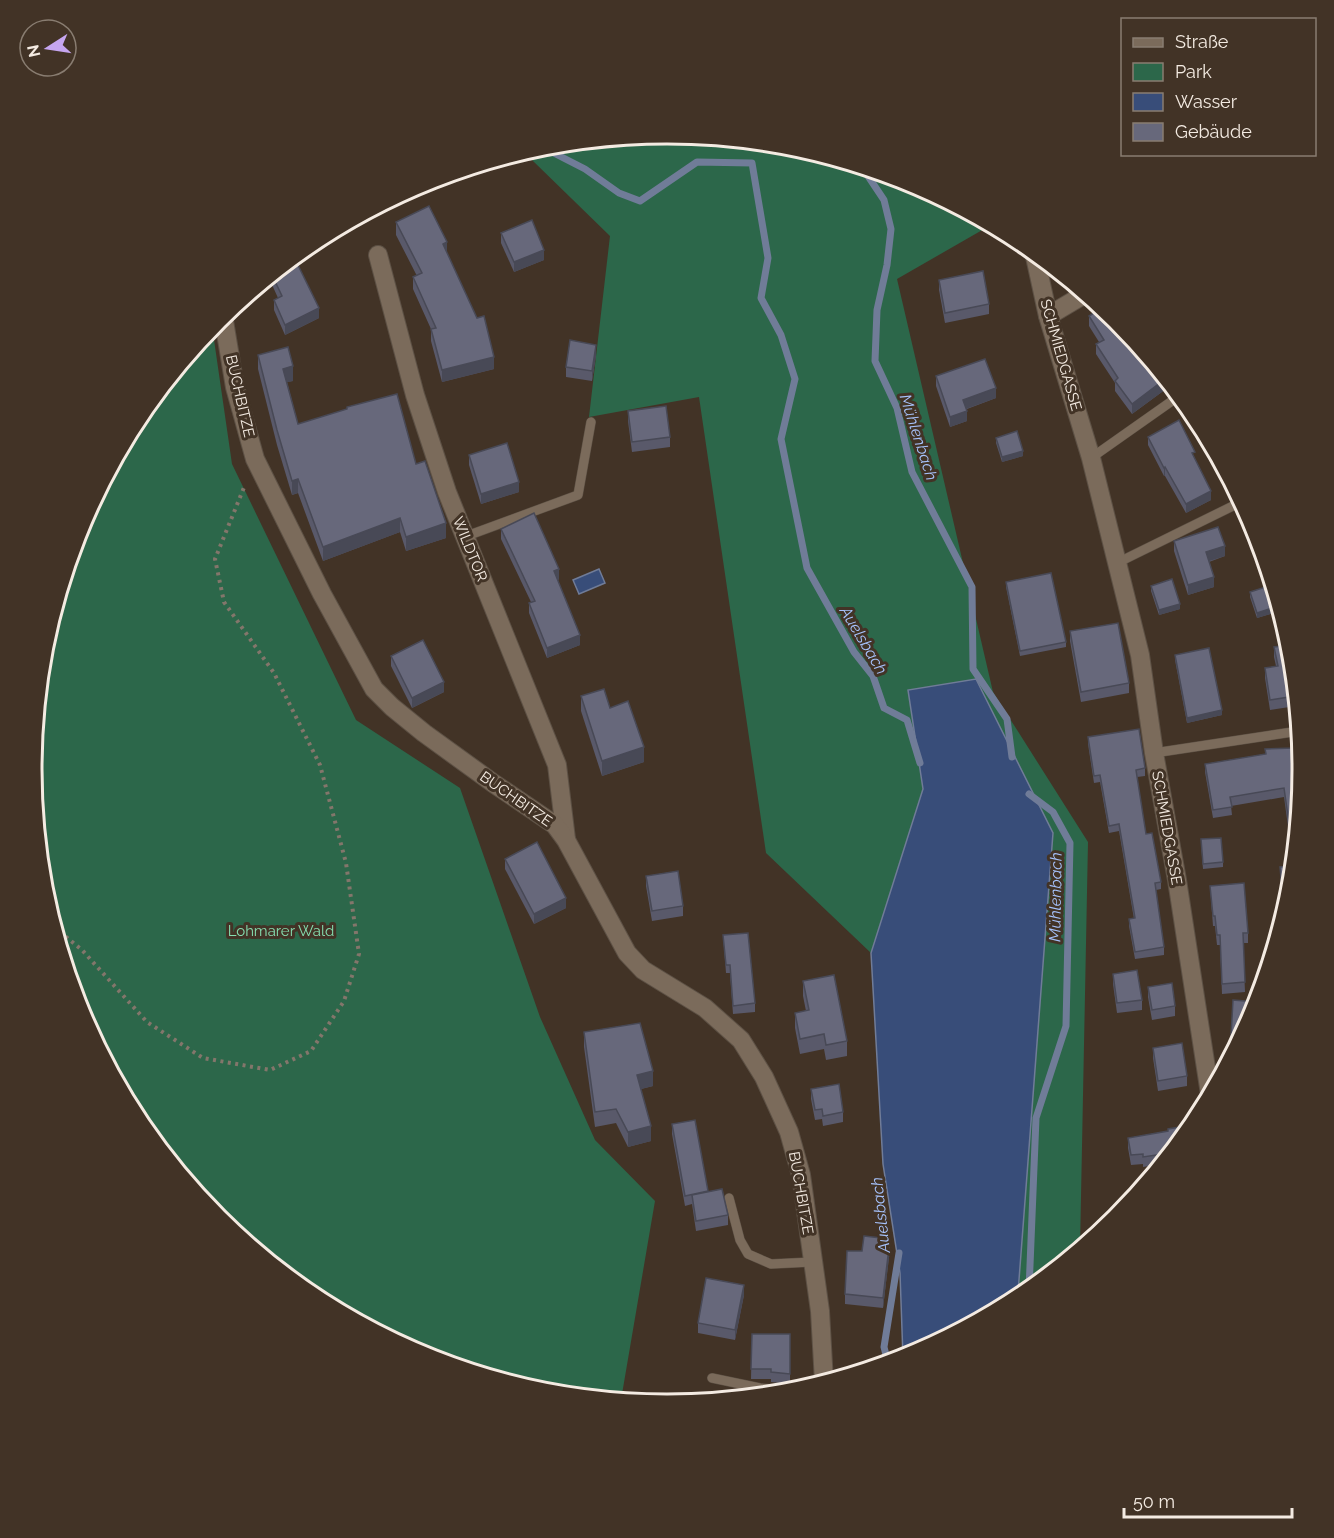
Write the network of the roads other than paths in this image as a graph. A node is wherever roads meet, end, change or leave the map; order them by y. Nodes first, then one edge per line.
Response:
1 (378, 255) dead end
2 (1037, 266) edge
3 (1078, 298) edge
4 (1048, 316) junction
5 (225, 327) edge
6 (1172, 401) edge
7 (591, 422) dead end
8 (1091, 458) junction
9 (1233, 506) edge
10 (464, 537) junction
11 (1117, 563) junction
12 (1291, 732) edge
13 (1154, 753) junction
14 (566, 840) junction
15 (1208, 1082) edge
16 (729, 1198) dead end
17 (812, 1262) junction
18 (824, 1374) edge
19 (712, 1378) dead end
20 (758, 1387) edge

1 - 10 street, WILDTOR
2 - 4 street, SCHMIEDGASSE
3 - 4 street
4 - 8 street, SCHMIEDGASSE
5 - 14 street, BUCHBITZE
6 - 8 lane
7 - 10 lane
8 - 11 street, SCHMIEDGASSE
9 - 11 lane
10 - 14 street, WILDTOR
11 - 13 street, SCHMIEDGASSE
12 - 13 lane
13 - 15 street, SCHMIEDGASSE
14 - 17 street, BUCHBITZE
16 - 17 lane
17 - 18 street, BUCHBITZE
19 - 20 lane

